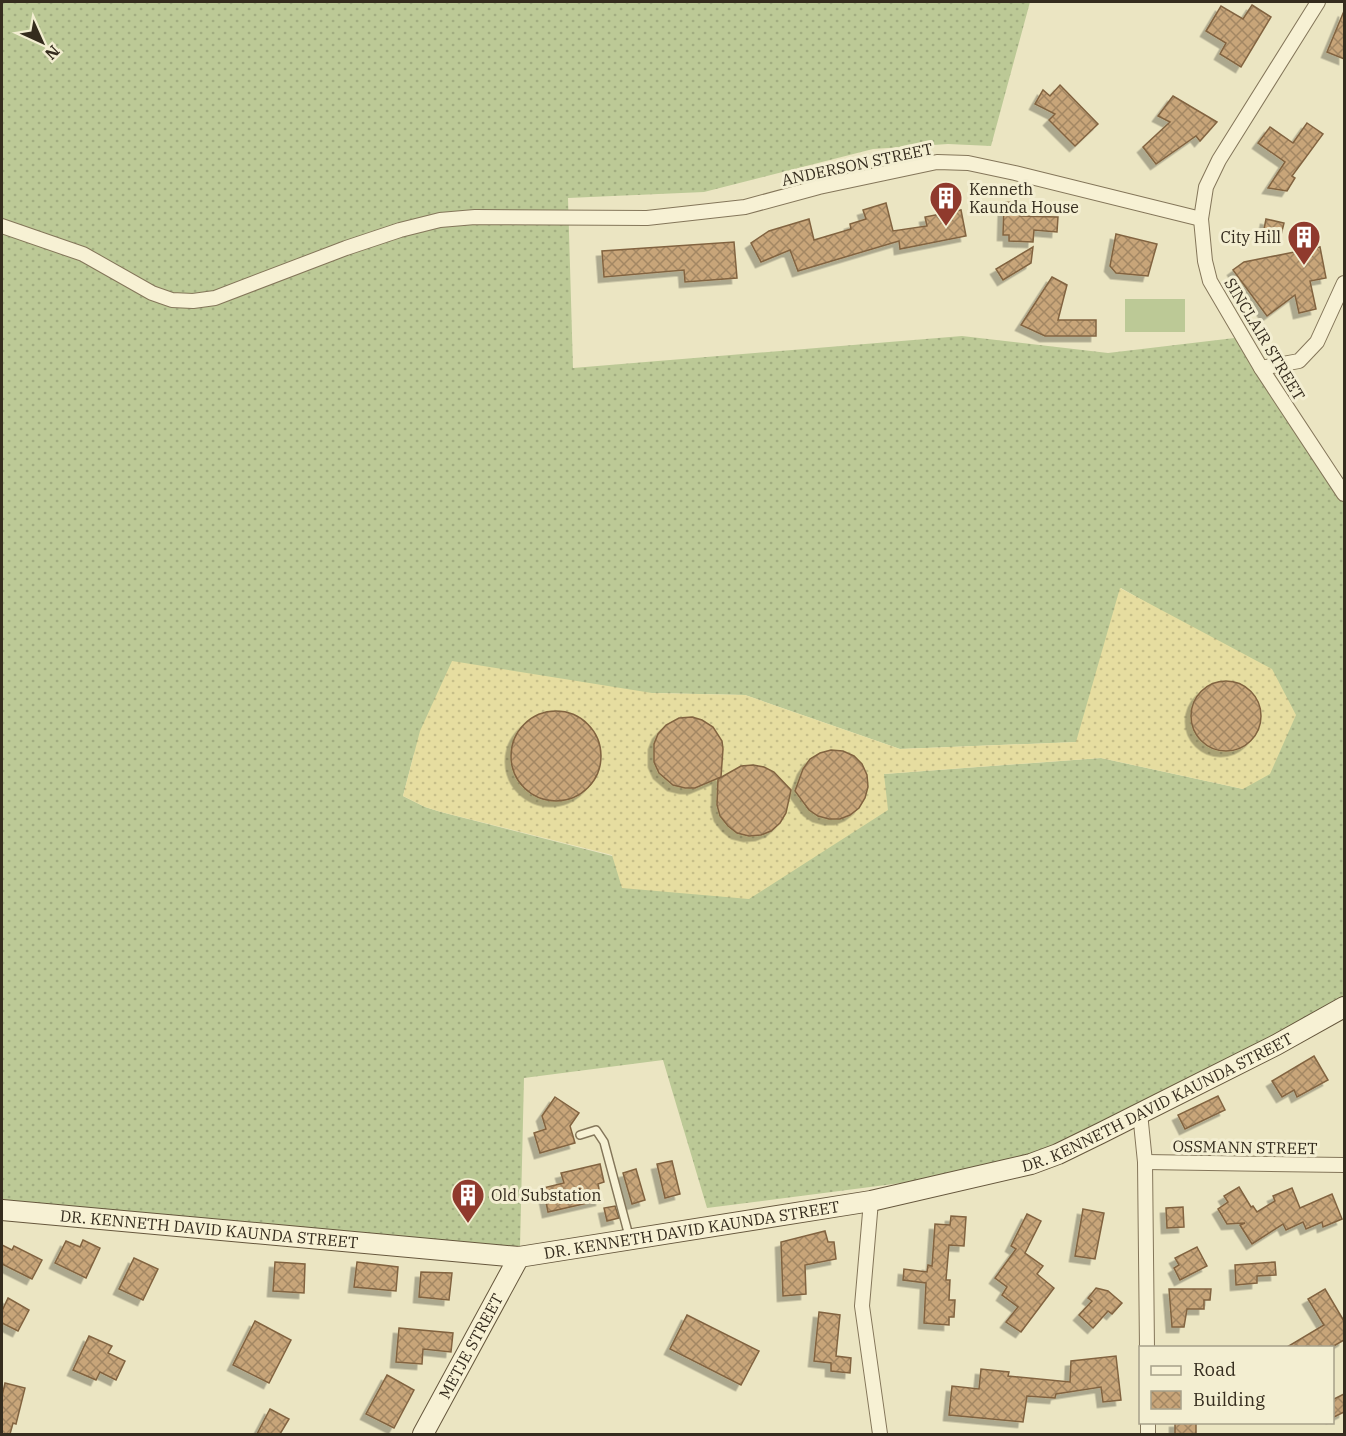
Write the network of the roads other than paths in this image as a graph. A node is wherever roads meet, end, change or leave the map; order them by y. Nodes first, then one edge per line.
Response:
1 (1318, 2) edge
2 (1201, 219) junction
3 (2, 226) edge
4 (1344, 283) edge
5 (1261, 368) junction
6 (1344, 494) edge
7 (1344, 1007) edge
8 (1140, 1113) junction
9 (580, 1135) dead end
10 (1145, 1162) junction
11 (1344, 1165) edge
12 (871, 1201) junction
13 (2, 1210) edge
14 (629, 1239) junction
15 (519, 1257) junction
16 (1147, 1346) edge
17 (423, 1434) edge
18 (880, 1434) edge

1 - 2 street, SINCLAIR STREET
2 - 3 street, ANDERSON STREET
2 - 5 street, SINCLAIR STREET
4 - 5 street
5 - 6 street, SINCLAIR STREET
7 - 8 street, DR. KENNETH DAVID KAUNDA STREET
8 - 10 street
8 - 12 street, DR. KENNETH DAVID KAUNDA STREET
9 - 14 lane
10 - 11 street, OSSMANN STREET
10 - 16 street
12 - 14 street, DR. KENNETH DAVID KAUNDA STREET
12 - 18 street
13 - 15 street, DR. KENNETH DAVID KAUNDA STREET
14 - 15 street, DR. KENNETH DAVID KAUNDA STREET
15 - 17 street, METJE STREET

